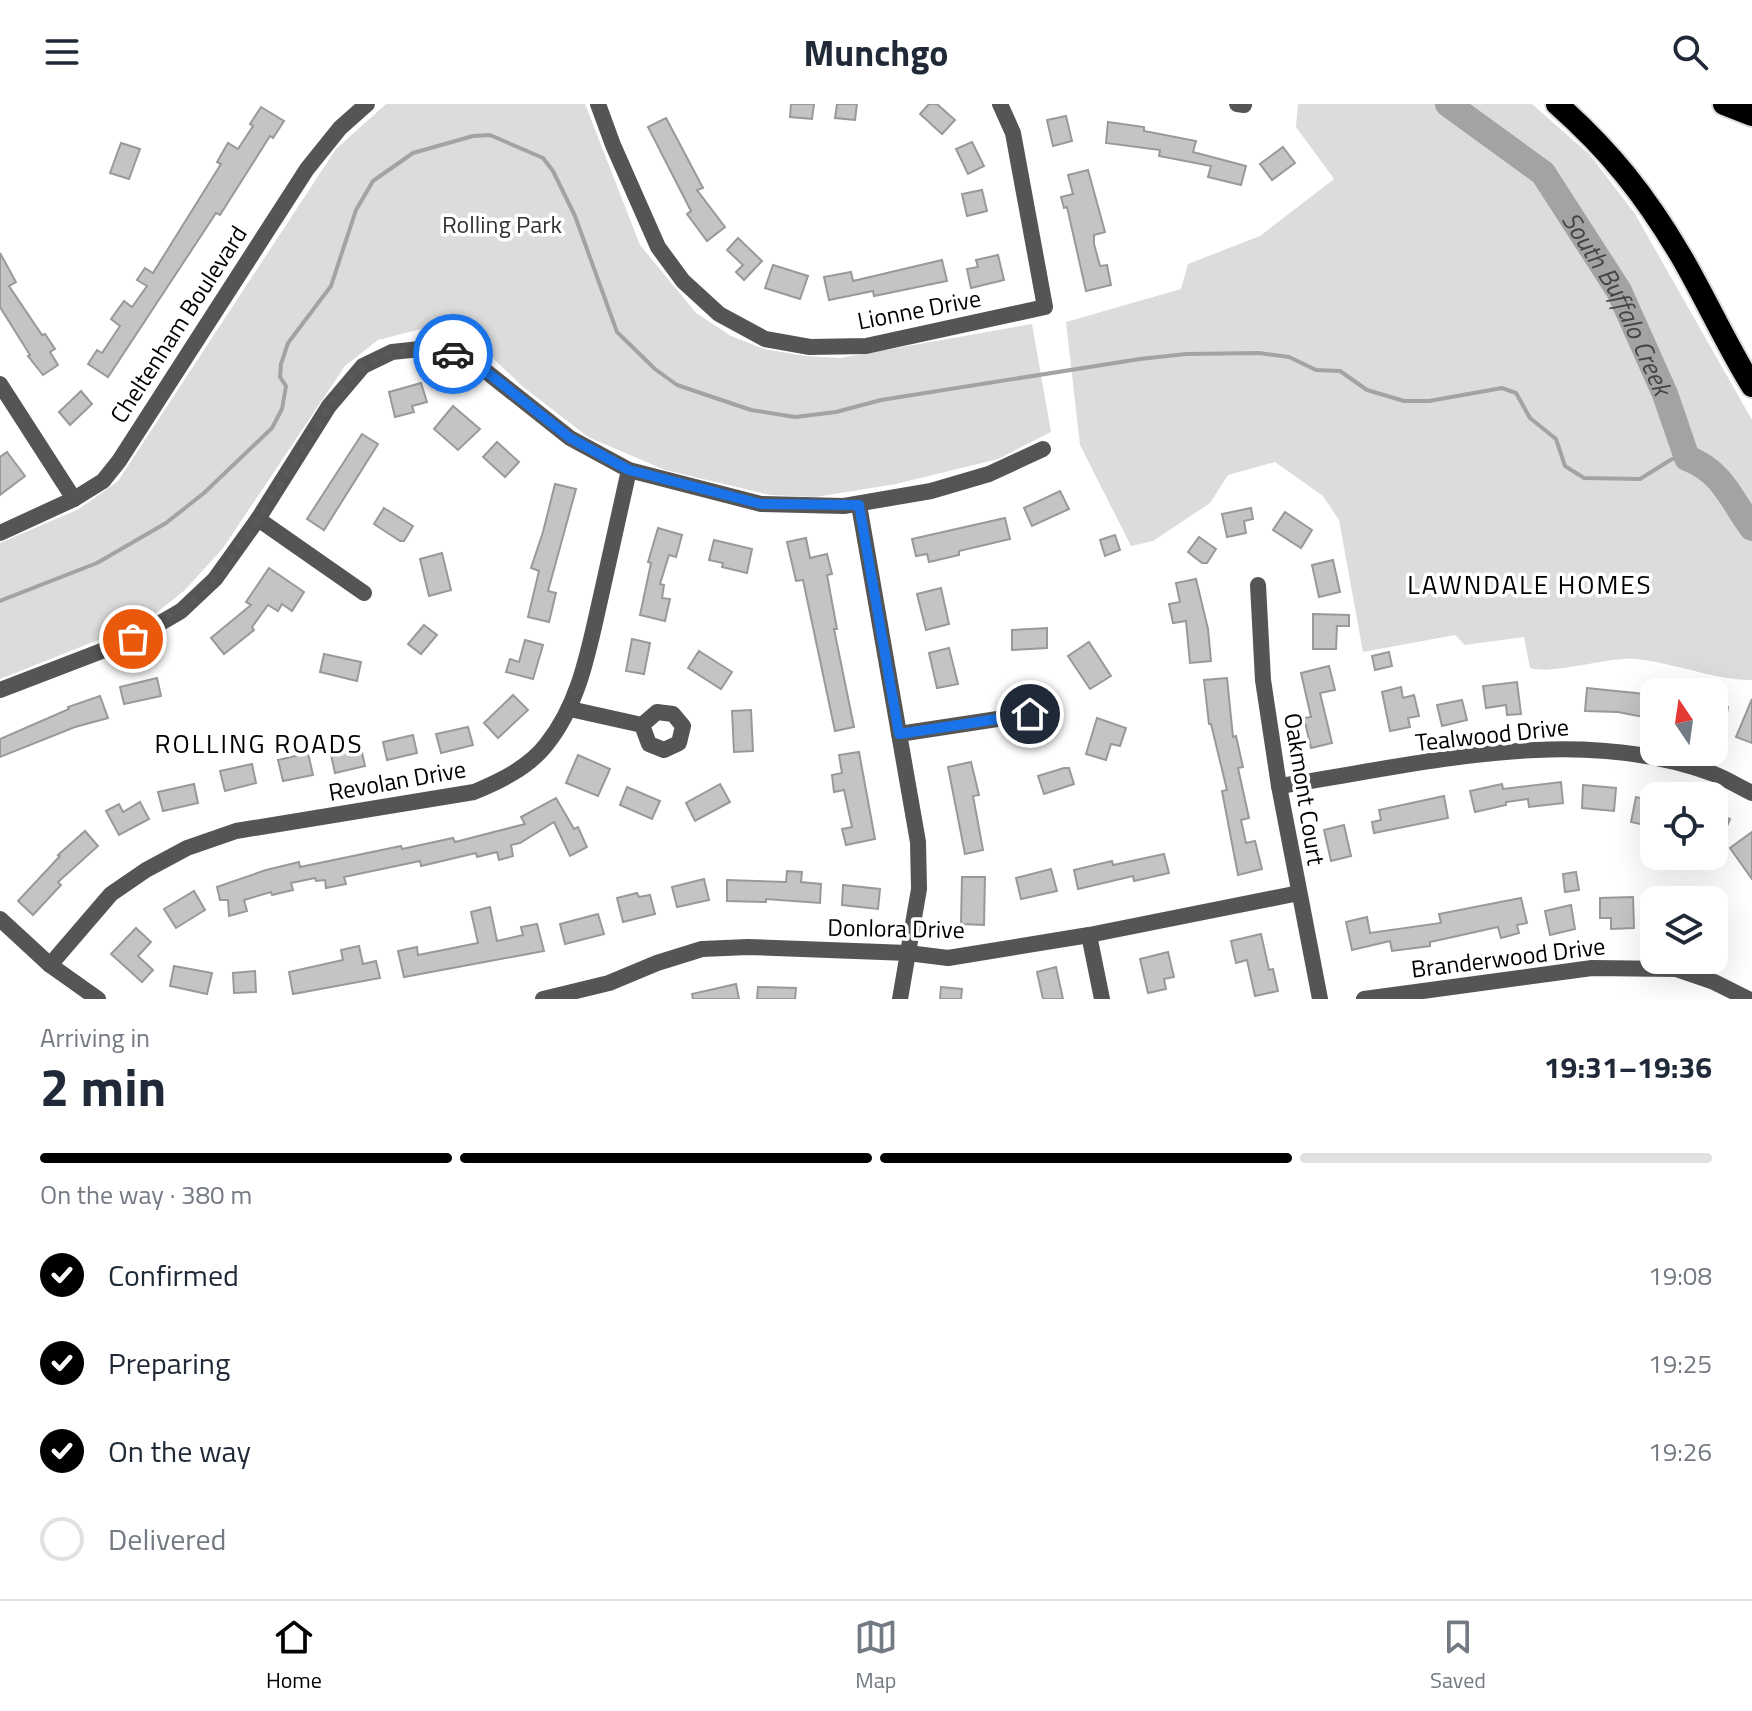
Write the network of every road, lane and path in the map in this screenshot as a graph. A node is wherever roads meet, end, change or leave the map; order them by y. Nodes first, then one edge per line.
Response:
1 (367, 104) edge
2 (598, 104) edge
3 (1557, 104) edge
4 (1724, 104) edge
5 (1003, 105) edge
6 (1752, 115) edge
7 (0, 384) edge
8 (1752, 386) edge
9 (1043, 449) dead end
10 (629, 470) junction
11 (74, 499) junction
12 (859, 505) junction
13 (258, 519) junction
14 (0, 533) edge
15 (1258, 585) dead end
16 (364, 593) dead end
17 (0, 690) edge
18 (570, 709) junction
19 (1030, 714) dead end
20 (642, 725) dead end
21 (899, 734) junction
22 (1279, 786) junction
23 (1752, 793) edge
24 (1299, 893) junction
25 (0, 919) edge
26 (1089, 935) junction
27 (908, 953) junction
28 (50, 965) junction
29 (98, 999) edge
30 (543, 999) edge
31 (900, 999) edge
32 (1102, 999) edge
33 (1320, 999) edge
34 (1364, 999) edge
35 (1748, 999) edge

1 - 11 street, Cheltenham Boulevard
2 - 5 street, Lionne Drive
3 - 8 highway
4 - 6 highway
7 - 11 street
9 - 12 street
10 - 12 street
10 - 13 street
10 - 18 street, Revolan Drive
11 - 14 street, Cheltenham Boulevard
12 - 21 street
13 - 16 street
13 - 17 street
15 - 22 street, Oakmont Court
18 - 20 street
18 - 28 street, Revolan Drive
19 - 21 street
21 - 27 street
22 - 23 street, Tealwood Drive
22 - 24 street, Oakmont Court
24 - 26 street, Donlora Drive
24 - 33 street, Oakmont Court
25 - 28 street
26 - 27 street, Donlora Drive
26 - 32 street
27 - 30 street, Donlora Drive
27 - 31 street
28 - 29 street
34 - 35 street, Branderwood Drive

